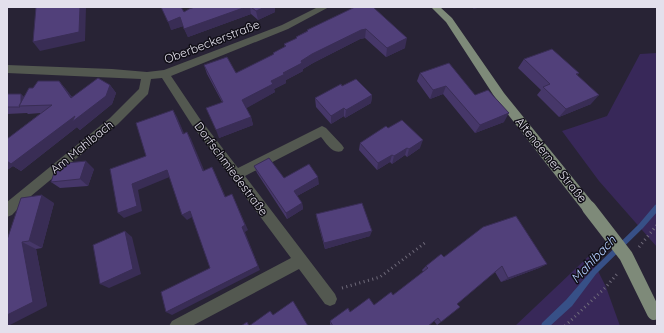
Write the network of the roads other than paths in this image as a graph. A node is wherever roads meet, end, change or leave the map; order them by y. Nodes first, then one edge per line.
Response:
1 (326, 7) edge
2 (435, 7) edge
3 (7, 70) edge
4 (165, 74) junction
5 (147, 76) junction
6 (338, 148) dead end
7 (236, 175) junction
8 (7, 211) edge
9 (301, 260) junction
10 (328, 296) road end
11 (656, 316) edge
12 (177, 326) edge

1 - 4 street, Oberbeckerstraße
2 - 11 main road, Altenderner Straße, bridge
3 - 5 street, Oberbeckerstraße
4 - 5 street, Oberbeckerstraße
4 - 7 street, Dorfschmiedestraße
5 - 8 street, Am Mahlbach
6 - 7 street
7 - 9 street, Dorfschmiedestraße
9 - 10 street, Dorfschmiedestraße
9 - 12 street

